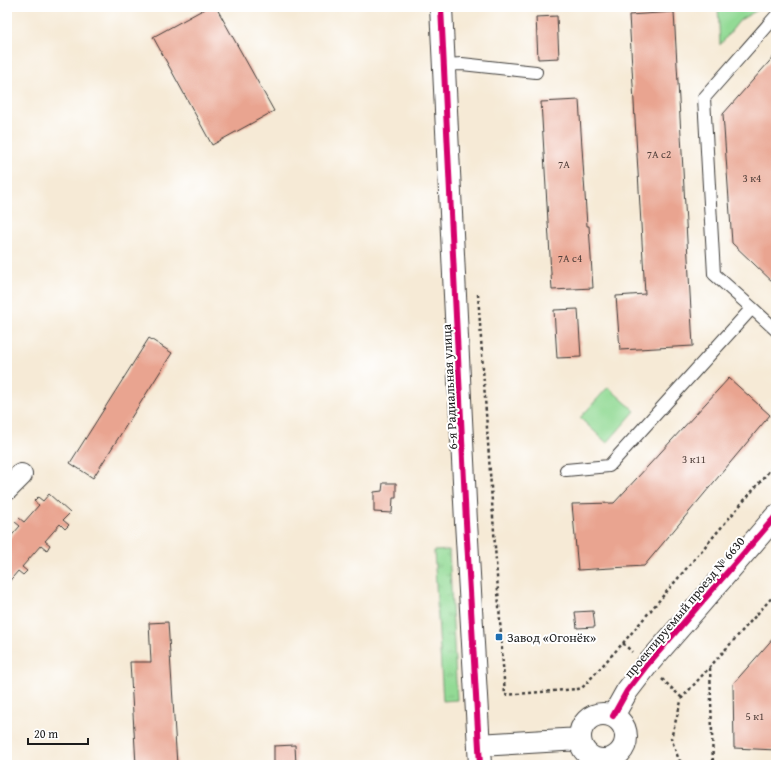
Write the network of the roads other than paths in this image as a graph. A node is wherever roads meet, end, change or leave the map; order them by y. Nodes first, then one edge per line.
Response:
1 (441, 7) edge
2 (776, 16) edge
3 (444, 65) junction
4 (536, 72) dead end
5 (752, 308) junction
6 (776, 330) edge
7 (566, 470) dead end
8 (776, 516) edge
9 (613, 716) junction
10 (580, 739) junction
11 (480, 755) edge
12 (625, 759) edge

1 - 3 street, 6-я Радиальная улица
2 - 5 lane
3 - 4 lane
3 - 11 street, 6-я Радиальная улица
5 - 6 lane
5 - 7 lane
8 - 9 street, проектируемый проезд № 6630
9 - 10 street
9 - 12 street
10 - 11 street
10 - 12 street

